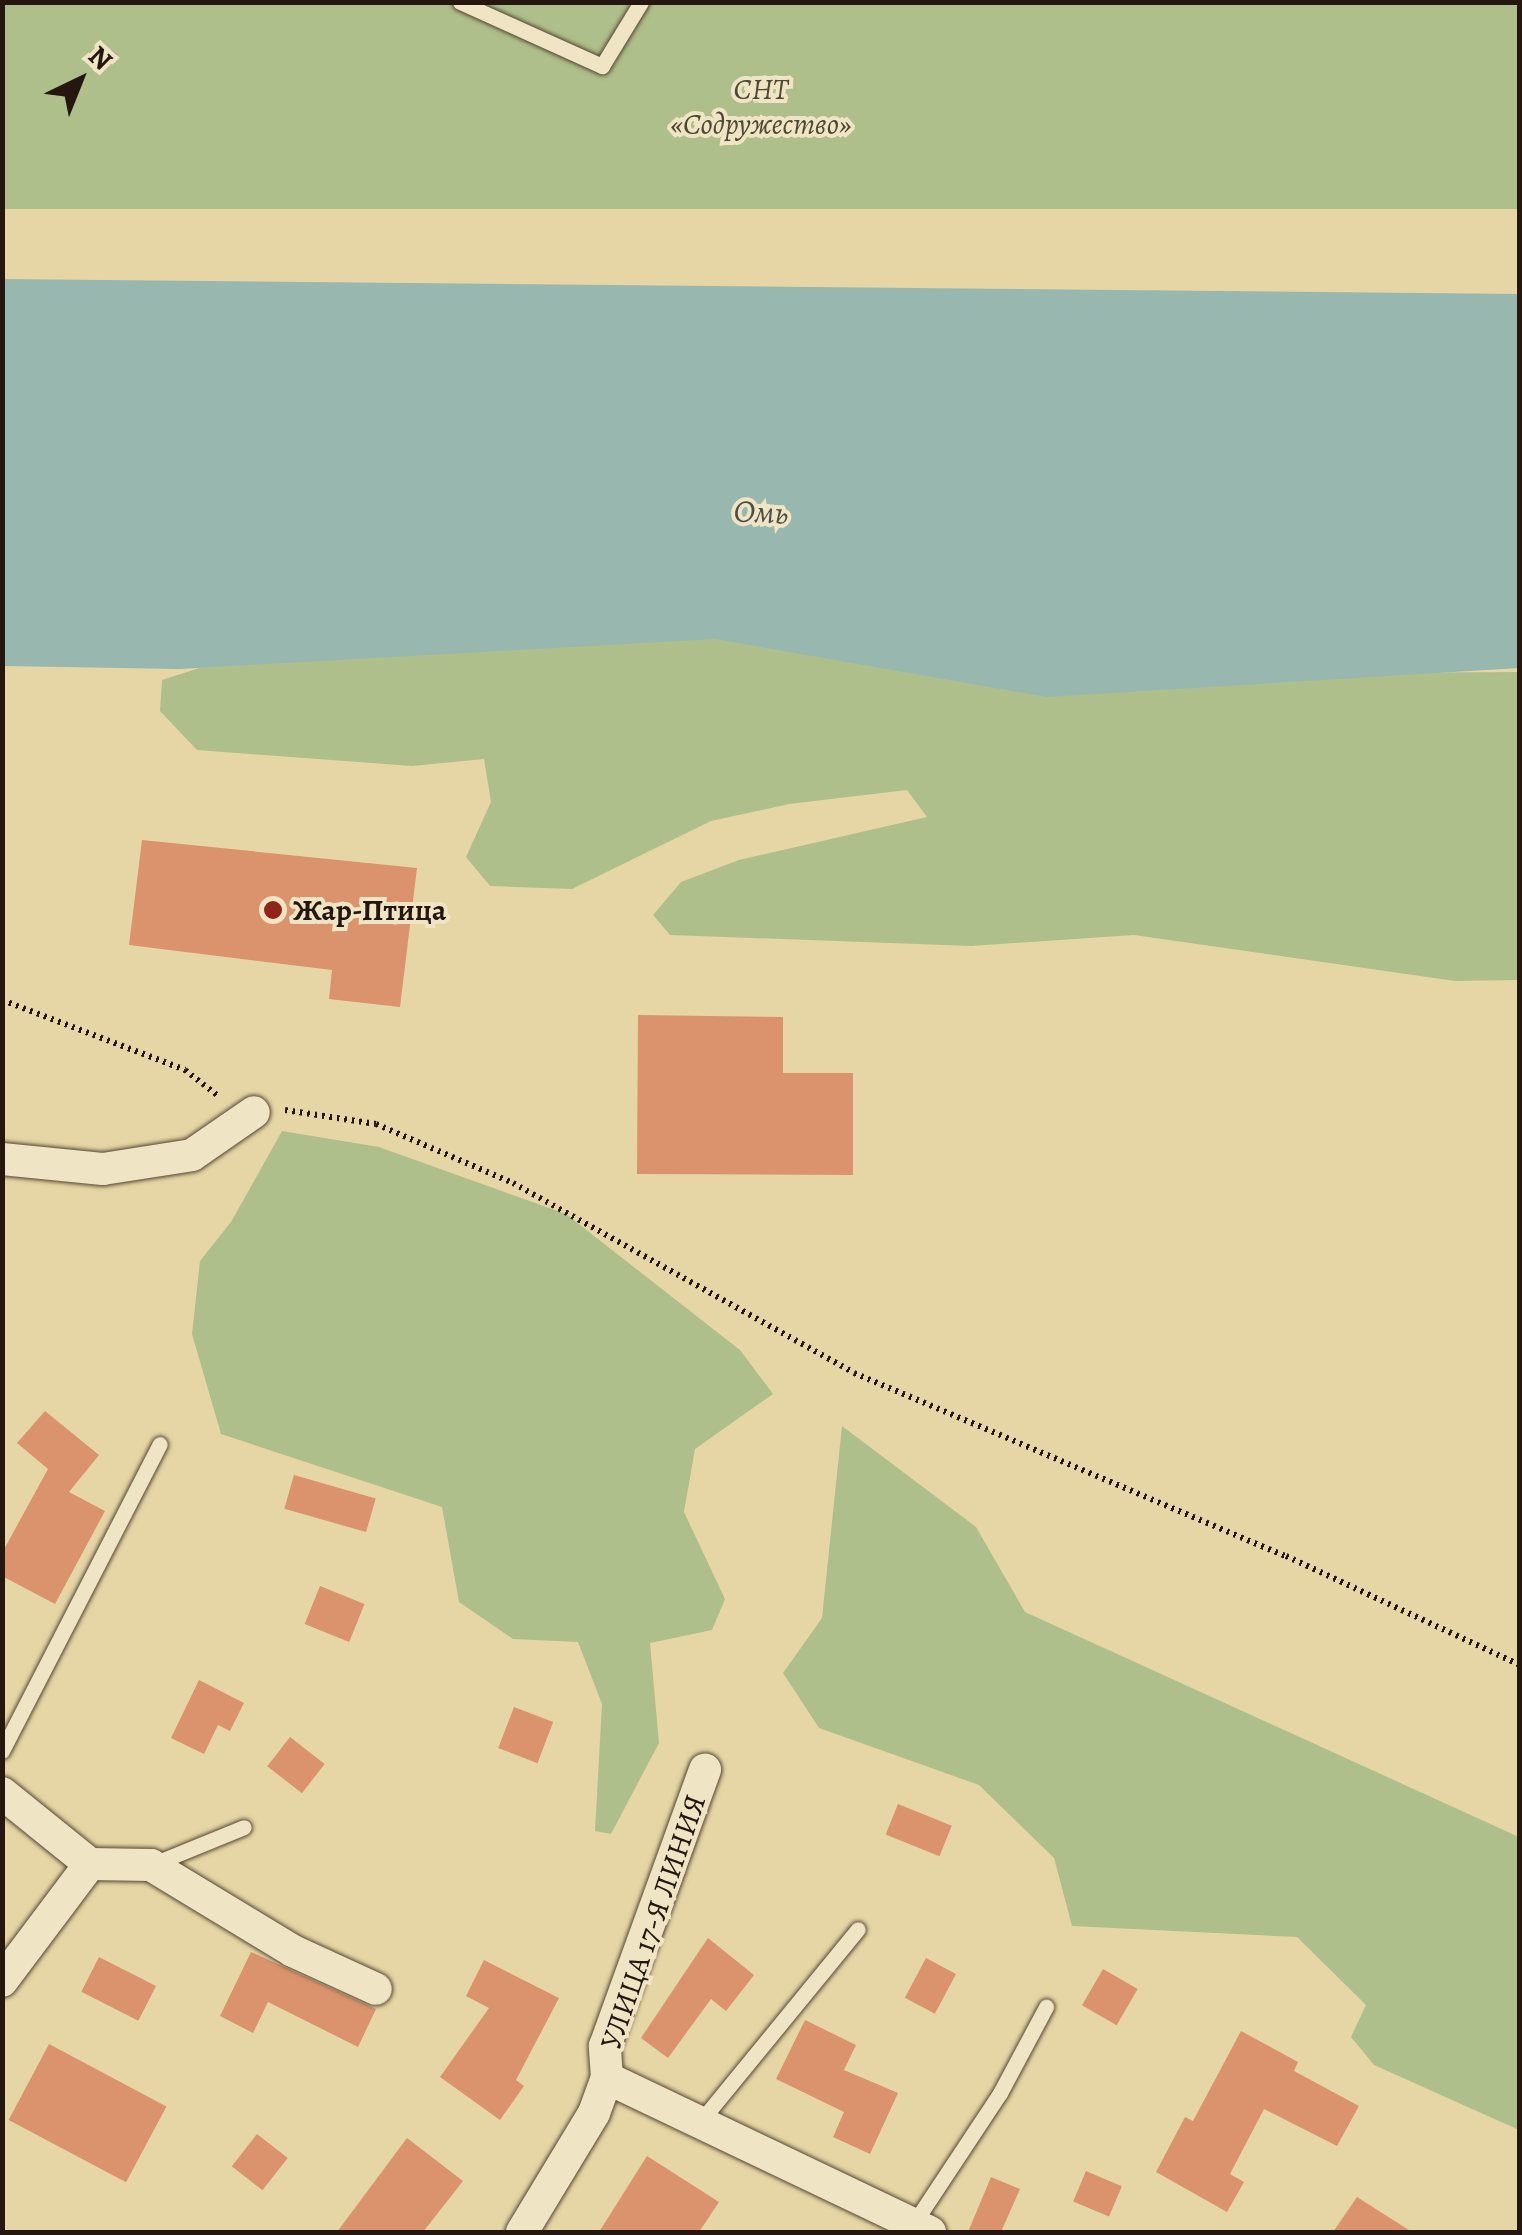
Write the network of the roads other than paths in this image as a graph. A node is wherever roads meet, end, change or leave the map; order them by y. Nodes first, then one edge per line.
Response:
1 (460, 2) edge
2 (641, 2) edge
3 (254, 1112) road end
4 (2, 1159) edge
5 (160, 1444) dead end
6 (2, 1751) edge
7 (705, 1770) dead end
8 (2, 1793) edge
9 (244, 1827) dead end
10 (90, 1864) junction
11 (150, 1865) junction
12 (858, 1929) dead end
13 (2, 1981) edge
14 (376, 1990) dead end
15 (1046, 2006) dead end
16 (607, 2078) junction
17 (700, 2122) junction
18 (922, 2228) edge
19 (522, 2232) edge

1 - 2 lane
3 - 4 street
5 - 6 lane
7 - 16 street, УЛИЦА 17-Я ЛИНИЯ
8 - 10 street
9 - 11 lane
10 - 11 street
10 - 13 street
11 - 14 street
12 - 17 lane
15 - 18 lane
16 - 17 street
16 - 19 street, УЛИЦА 17-Я ЛИНИЯ
17 - 18 street

